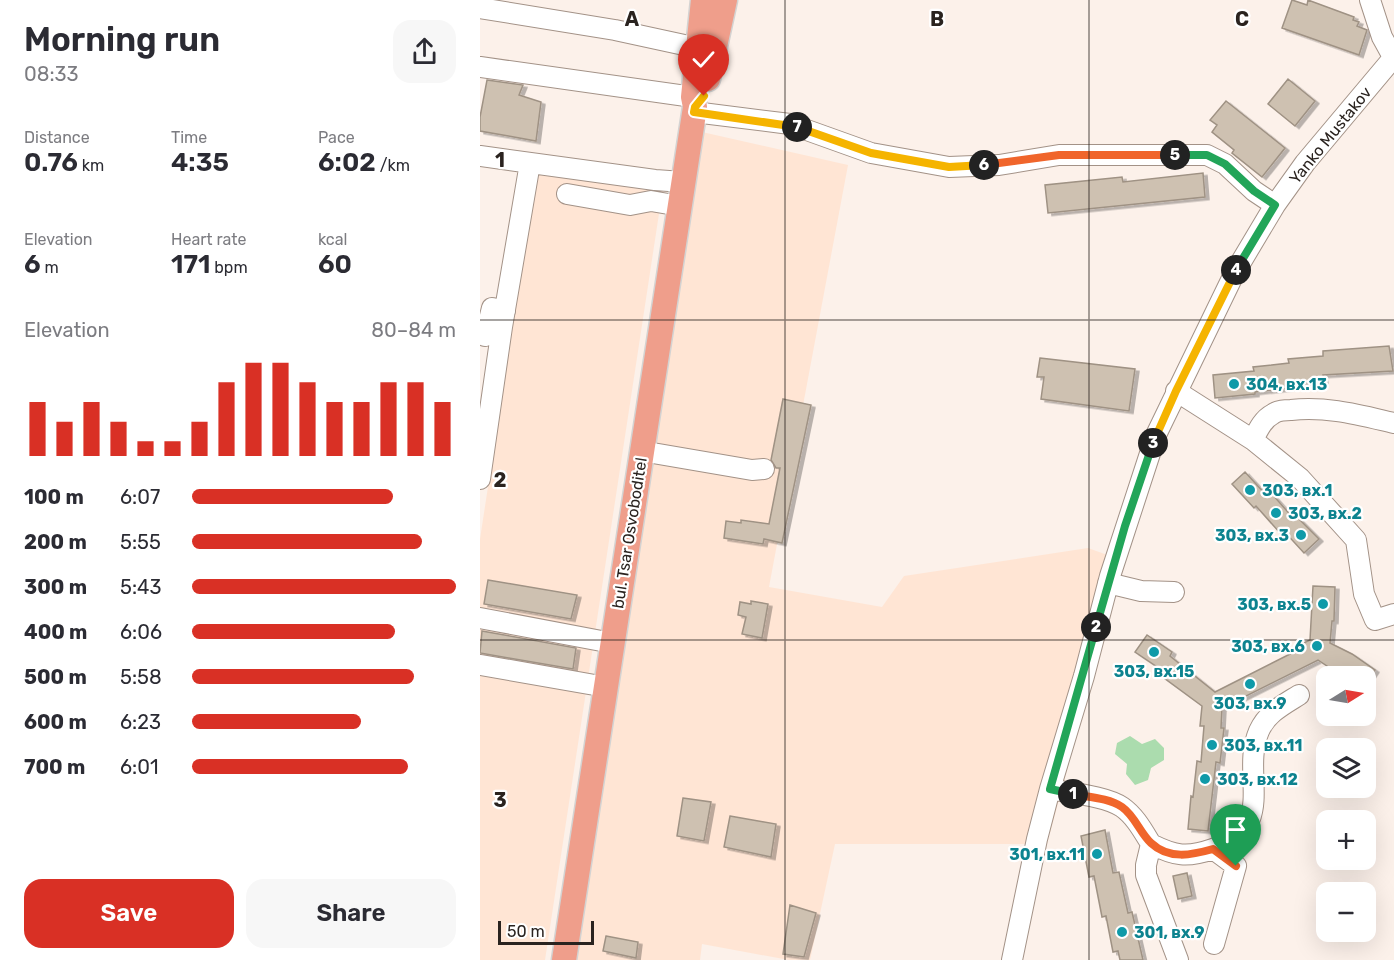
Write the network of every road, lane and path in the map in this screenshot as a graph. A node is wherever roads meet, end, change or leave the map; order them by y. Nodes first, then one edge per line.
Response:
1 (703, 0) edge
2 (725, 0) edge
3 (1370, 0) edge
4 (480, 8) edge
5 (698, 48) junction
6 (1394, 57) edge
7 (480, 67) edge
8 (694, 105) junction
9 (480, 156) edge
10 (530, 163) junction
11 (567, 194) dead end
12 (681, 194) junction
13 (1275, 205) junction
14 (505, 311) junction
15 (480, 334) edge
16 (1176, 391) junction
17 (1394, 423) edge
18 (1253, 440) junction
19 (641, 451) junction
20 (764, 469) dead end
21 (480, 479) edge
22 (1108, 583) junction
23 (1174, 592) dead end
24 (1394, 614) edge
25 (480, 618) edge
26 (612, 643) junction
27 (481, 665) edge
28 (606, 687) junction
29 (1299, 695) dead end
30 (1050, 789) junction
31 (1151, 844) junction
32 (1213, 849) junction
33 (1214, 944) dead end
34 (569, 960) edge
35 (1012, 960) edge
36 (1178, 960) edge

1 - 5 main road, bul. Tsar Osvoboditel
2 - 8 main road, bul. Tsar Osvoboditel
3 - 6 street
4 - 5 street
5 - 8 main road, bul. Tsar Osvoboditel
6 - 13 street, Yanko Mustakov
7 - 8 street
8 - 12 main road, bul. Tsar Osvoboditel
8 - 13 street
9 - 10 street
10 - 12 street
10 - 14 street
11 - 12 street
12 - 19 main road, bul. Tsar Osvoboditel
13 - 16 street, Yanko Mustakov
14 - 15 street
14 - 21 street
16 - 18 street
16 - 22 street, Yanko Mustakov
17 - 18 street
18 - 24 street
19 - 20 street
19 - 26 main road, bul. Tsar Osvoboditel
22 - 23 street
22 - 30 street, Yanko Mustakov
25 - 26 street
26 - 28 main road, bul. Tsar Osvoboditel
27 - 28 street
28 - 34 main road, bul. Tsar Osvoboditel
29 - 32 street
30 - 31 street
30 - 35 street, Yanko Mustakov
31 - 32 street
31 - 36 street
32 - 33 street

